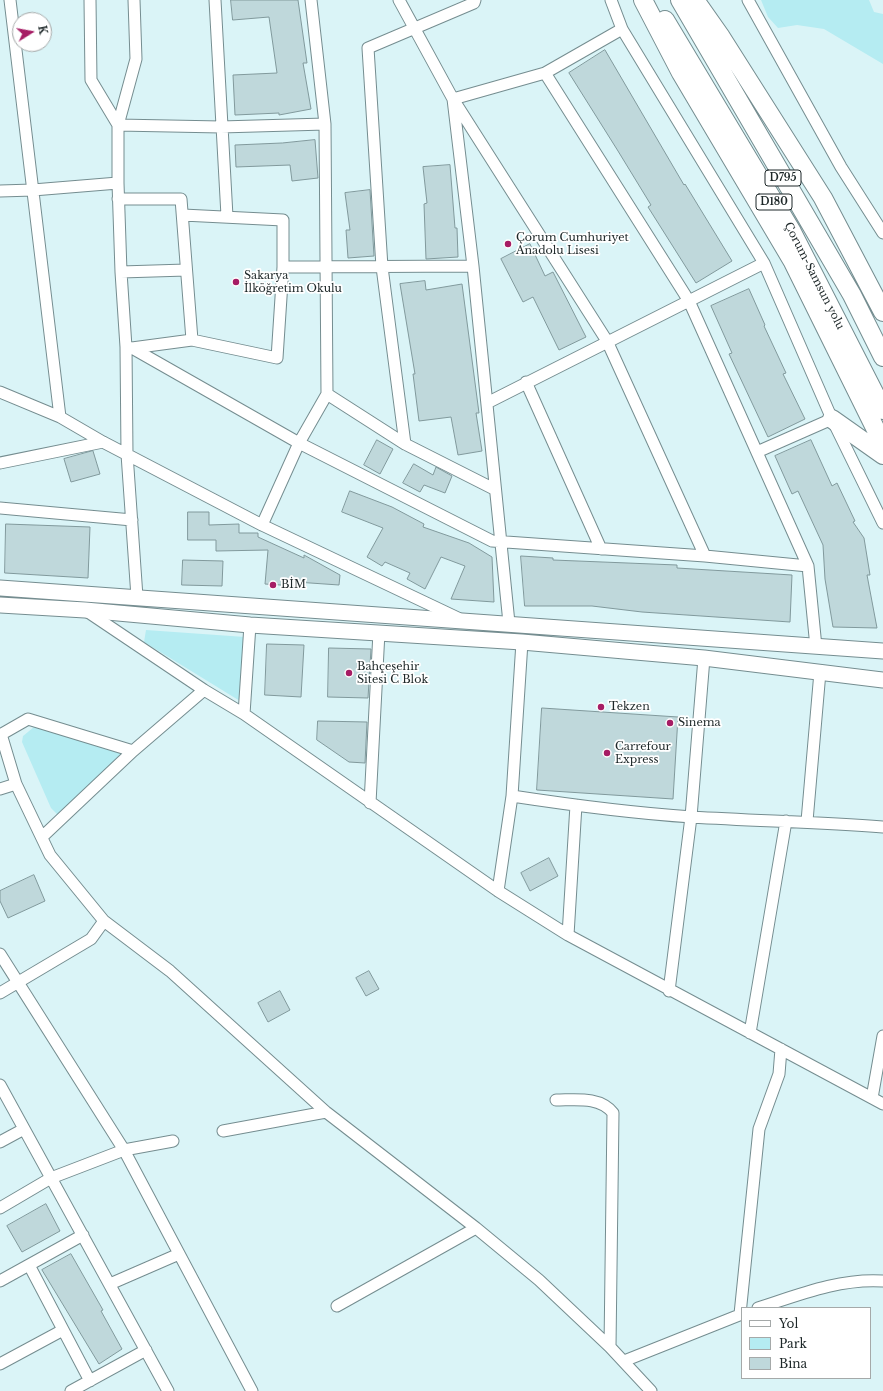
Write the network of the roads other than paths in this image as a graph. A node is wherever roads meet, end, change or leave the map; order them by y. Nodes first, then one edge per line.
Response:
1 (10, 0) edge
2 (90, 0) edge
3 (134, 0) edge
4 (215, 0) edge
5 (311, 0) edge
6 (399, 0) edge
7 (475, 0) edge
8 (611, 0) edge
9 (643, 0) edge
10 (654, 0) edge
11 (680, 0) edge
12 (695, 0) edge
13 (748, 0) edge
14 (415, 29) junction
15 (622, 29) junction
16 (545, 73) junction
17 (454, 99) junction
18 (325, 124) junction
19 (118, 125) junction
20 (221, 127) junction
21 (118, 183) junction
22 (33, 190) junction
23 (0, 191) edge
24 (118, 198) junction
25 (183, 215) junction
26 (227, 216) junction
27 (883, 233) edge
28 (764, 263) junction
29 (473, 266) junction
30 (282, 267) junction
31 (327, 267) junction
32 (382, 267) junction
33 (186, 270) junction
34 (121, 272) junction
35 (689, 301) junction
36 (883, 312) edge
37 (192, 340) junction
38 (607, 341) junction
39 (129, 347) junction
40 (883, 357) edge
41 (526, 382) junction
42 (0, 392) edge
43 (327, 394) junction
44 (487, 402) junction
45 (883, 410) edge
46 (60, 417) junction
47 (832, 419) junction
48 (103, 442) junction
49 (299, 443) junction
50 (405, 444) junction
51 (883, 444) edge
52 (757, 452) junction
53 (127, 454) junction
54 (883, 455) edge
55 (0, 463) edge
56 (494, 489) junction
57 (0, 508) edge
58 (132, 520) junction
59 (883, 523) edge
60 (262, 526) junction
61 (502, 542) junction
62 (601, 549) junction
63 (705, 556) junction
64 (808, 566) junction
65 (0, 588) edge
66 (137, 597) junction
67 (0, 605) edge
68 (85, 610) junction
69 (462, 620) junction
70 (516, 623) junction
71 (250, 625) junction
72 (379, 632) junction
73 (515, 641) junction
74 (816, 647) junction
75 (883, 651) edge
76 (704, 658) junction
77 (820, 672) junction
78 (883, 680) edge
79 (204, 690) junction
80 (244, 714) junction
81 (1, 734) edge
82 (133, 751) junction
83 (16, 784) junction
84 (0, 789) edge
85 (512, 796) junction
86 (370, 803) junction
87 (576, 806) junction
88 (691, 817) junction
89 (786, 821) junction
90 (807, 821) junction
91 (883, 827) edge
92 (42, 837) junction
93 (498, 891) junction
94 (104, 921) junction
95 (568, 935) junction
96 (0, 954) edge
97 (17, 983) junction
98 (670, 992) junction
99 (0, 993) edge
100 (750, 1033) junction
101 (883, 1036) edge
102 (781, 1049) junction
103 (0, 1085) edge
104 (872, 1098) junction
105 (556, 1100) dead end
106 (883, 1104) edge
107 (326, 1112) junction
108 (24, 1129) junction
109 (223, 1131) dead end
110 (173, 1140) dead end
111 (0, 1142) edge
112 (124, 1150) junction
113 (51, 1178) junction
114 (0, 1208) edge
115 (476, 1228) junction
116 (83, 1235) junction
117 (179, 1254) junction
118 (29, 1265) junction
119 (0, 1280) edge
120 (883, 1281) edge
121 (110, 1284) junction
122 (337, 1306) dead end
123 (742, 1307) edge
124 (761, 1307) edge
125 (741, 1314) edge
126 (64, 1330) junction
127 (610, 1347) junction
128 (146, 1350) junction
129 (624, 1361) junction
130 (0, 1364) edge
131 (90, 1380) junction
132 (71, 1391) edge
133 (168, 1391) edge
134 (252, 1391) edge
135 (651, 1391) edge

1 - 22 street
2 - 19 street
3 - 19 street
4 - 20 street
5 - 18 street
6 - 14 street
7 - 14 street
8 - 15 street
9 - 51 highway
10 - 45 highway, Çorum-Samsun yolu / D180
11 - 40 highway, Çorum-Samsun yolu / D795
12 - 36 highway
13 - 27 street
14 - 17 street
14 - 32 street
15 - 16 street
15 - 28 street
16 - 17 street
16 - 35 street
17 - 29 street
17 - 38 street
18 - 20 street
18 - 31 street
19 - 20 street
19 - 21 street
20 - 26 street
21 - 22 street
21 - 24 street
22 - 23 street
22 - 46 street
24 - 25 street
24 - 34 street
25 - 26 street
25 - 33 street
26 - 30 street
28 - 35 street
28 - 47 street
29 - 32 street
29 - 44 street
30 - 31 street
30 - 37 street
31 - 32 street
31 - 43 street
32 - 50 street
33 - 34 street
33 - 37 street
34 - 39 street
35 - 38 street
35 - 52 street
37 - 39 street
38 - 41 street
38 - 63 street
39 - 49 street
39 - 53 street
41 - 44 street
41 - 62 street
42 - 46 street
43 - 49 street
43 - 50 street
44 - 56 street
46 - 48 street
47 - 52 street
47 - 54 highway
47 - 59 street
48 - 53 street
48 - 55 street
49 - 60 street
49 - 61 street
50 - 56 street
52 - 64 street
53 - 58 street
53 - 60 street
56 - 61 street
57 - 58 street
58 - 66 street
60 - 69 street
61 - 62 street
61 - 70 street
62 - 63 street
63 - 64 street
64 - 74 street
65 - 66 main road
66 - 69 main road
67 - 68 main road
68 - 71 main road
68 - 79 street
69 - 70 main road
70 - 73 main road
70 - 74 main road
71 - 72 main road
71 - 80 street
72 - 73 main road
72 - 86 street
73 - 76 main road
73 - 85 street
74 - 75 main road
76 - 77 main road
76 - 88 street
77 - 78 main road
77 - 90 street
79 - 80 street
79 - 82 street
80 - 86 street
81 - 82 street
81 - 83 street
82 - 92 street
83 - 84 street
83 - 92 street
85 - 87 street
85 - 93 street
86 - 93 street
87 - 88 street
87 - 95 street
88 - 89 street
88 - 98 street
89 - 90 street
89 - 100 street
90 - 91 street
92 - 94 street
93 - 95 street
94 - 97 street
94 - 107 street
95 - 98 street
96 - 97 street
97 - 99 street
97 - 112 street
98 - 100 street
100 - 102 street
101 - 104 street
102 - 104 street
102 - 123 street
103 - 108 street
104 - 106 street
105 - 127 street
107 - 109 street
107 - 115 street
108 - 111 street
108 - 113 street
110 - 112 street
112 - 113 street
112 - 117 street
113 - 114 street
113 - 116 street
115 - 122 street
115 - 127 street
116 - 118 street
116 - 121 street
117 - 121 street
117 - 134 street
118 - 119 street
118 - 126 street
120 - 124 street
121 - 128 street
125 - 129 street
126 - 130 street
126 - 131 street
127 - 129 street
128 - 131 street
128 - 133 street
129 - 135 street
131 - 132 street

